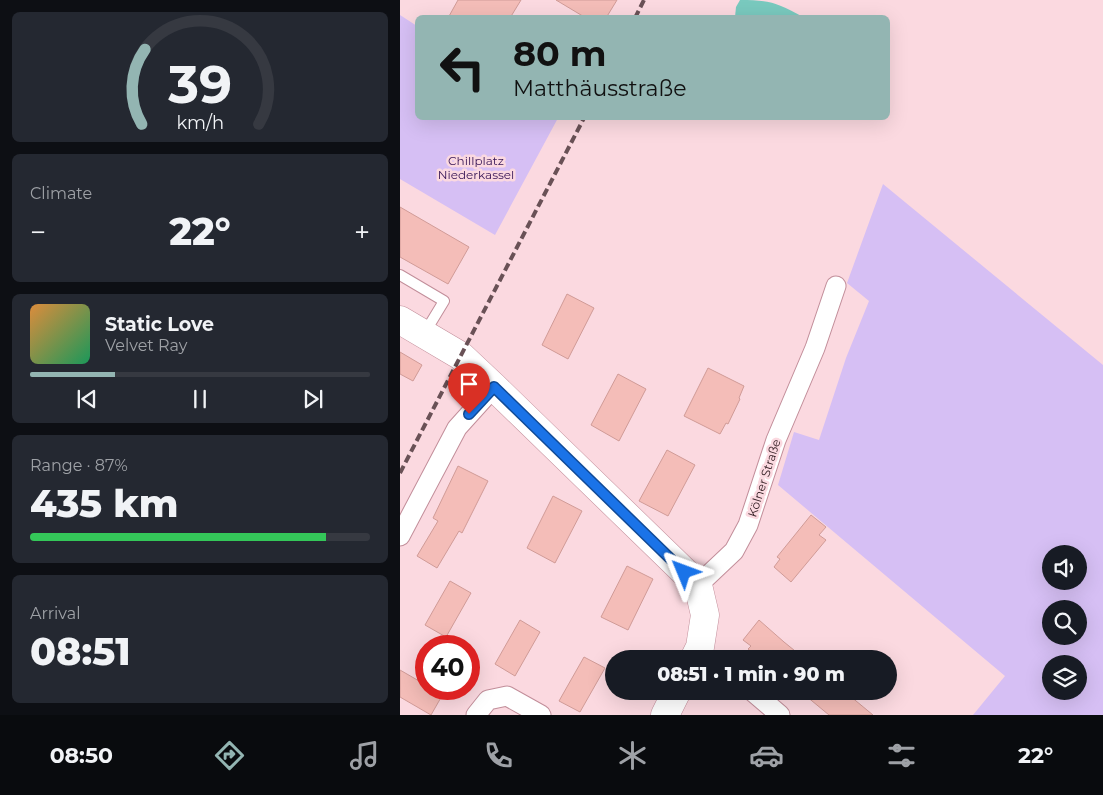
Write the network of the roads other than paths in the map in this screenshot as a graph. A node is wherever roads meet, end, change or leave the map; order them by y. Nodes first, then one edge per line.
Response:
1 (400, 275) edge
2 (836, 286) dead end
3 (400, 320) edge
4 (424, 334) junction
5 (494, 387) junction
6 (400, 536) edge
7 (698, 585) junction
8 (702, 650) edge
9 (672, 700) edge
10 (762, 700) edge
11 (476, 715) edge
12 (541, 715) edge
13 (665, 715) edge
14 (780, 715) edge

1 - 4 lane
2 - 7 street, Kölner Straße
3 - 4 street
4 - 5 street
5 - 6 street
5 - 7 street
7 - 8 street
9 - 13 street
10 - 14 street
11 - 12 street

